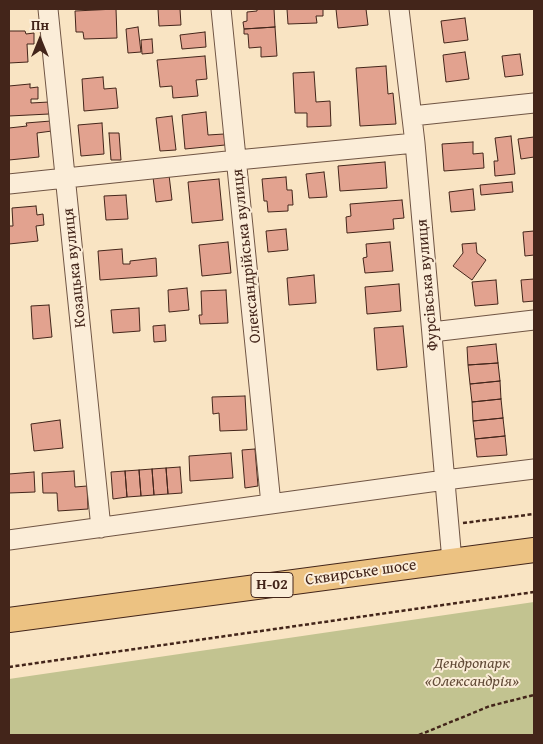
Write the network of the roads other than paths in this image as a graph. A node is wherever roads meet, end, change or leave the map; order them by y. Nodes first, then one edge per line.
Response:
1 (48, 9) edge
2 (221, 9) edge
3 (399, 9) edge
4 (534, 103) edge
5 (412, 116) junction
6 (415, 143) junction
7 (237, 160) junction
8 (66, 178) junction
9 (9, 184) edge
10 (534, 320) edge
11 (432, 332) junction
12 (534, 470) edge
13 (445, 480) junction
14 (271, 504) junction
15 (101, 528) junction
16 (9, 540) edge
17 (534, 550) edge
18 (452, 561) junction
19 (9, 620) edge

1 - 8 street, Козацька вулиця
2 - 7 street, Олександрійська вулиця
3 - 5 street, Фурсівська вулиця
4 - 5 street
5 - 6 street, Фурсівська вулиця
6 - 7 street
6 - 11 street, Фурсівська вулиця
7 - 8 street
7 - 14 street, Олександрійська вулиця
8 - 9 street
8 - 15 street, Козацька вулиця
10 - 11 street
11 - 13 street, Фурсівська вулиця
12 - 13 street
13 - 14 street
13 - 18 street, Фурсівська вулиця
14 - 15 street
15 - 16 street
17 - 18 main road, Сквирське шосе / Н-02
18 - 19 main road, Сквирське шосе / Н-02

